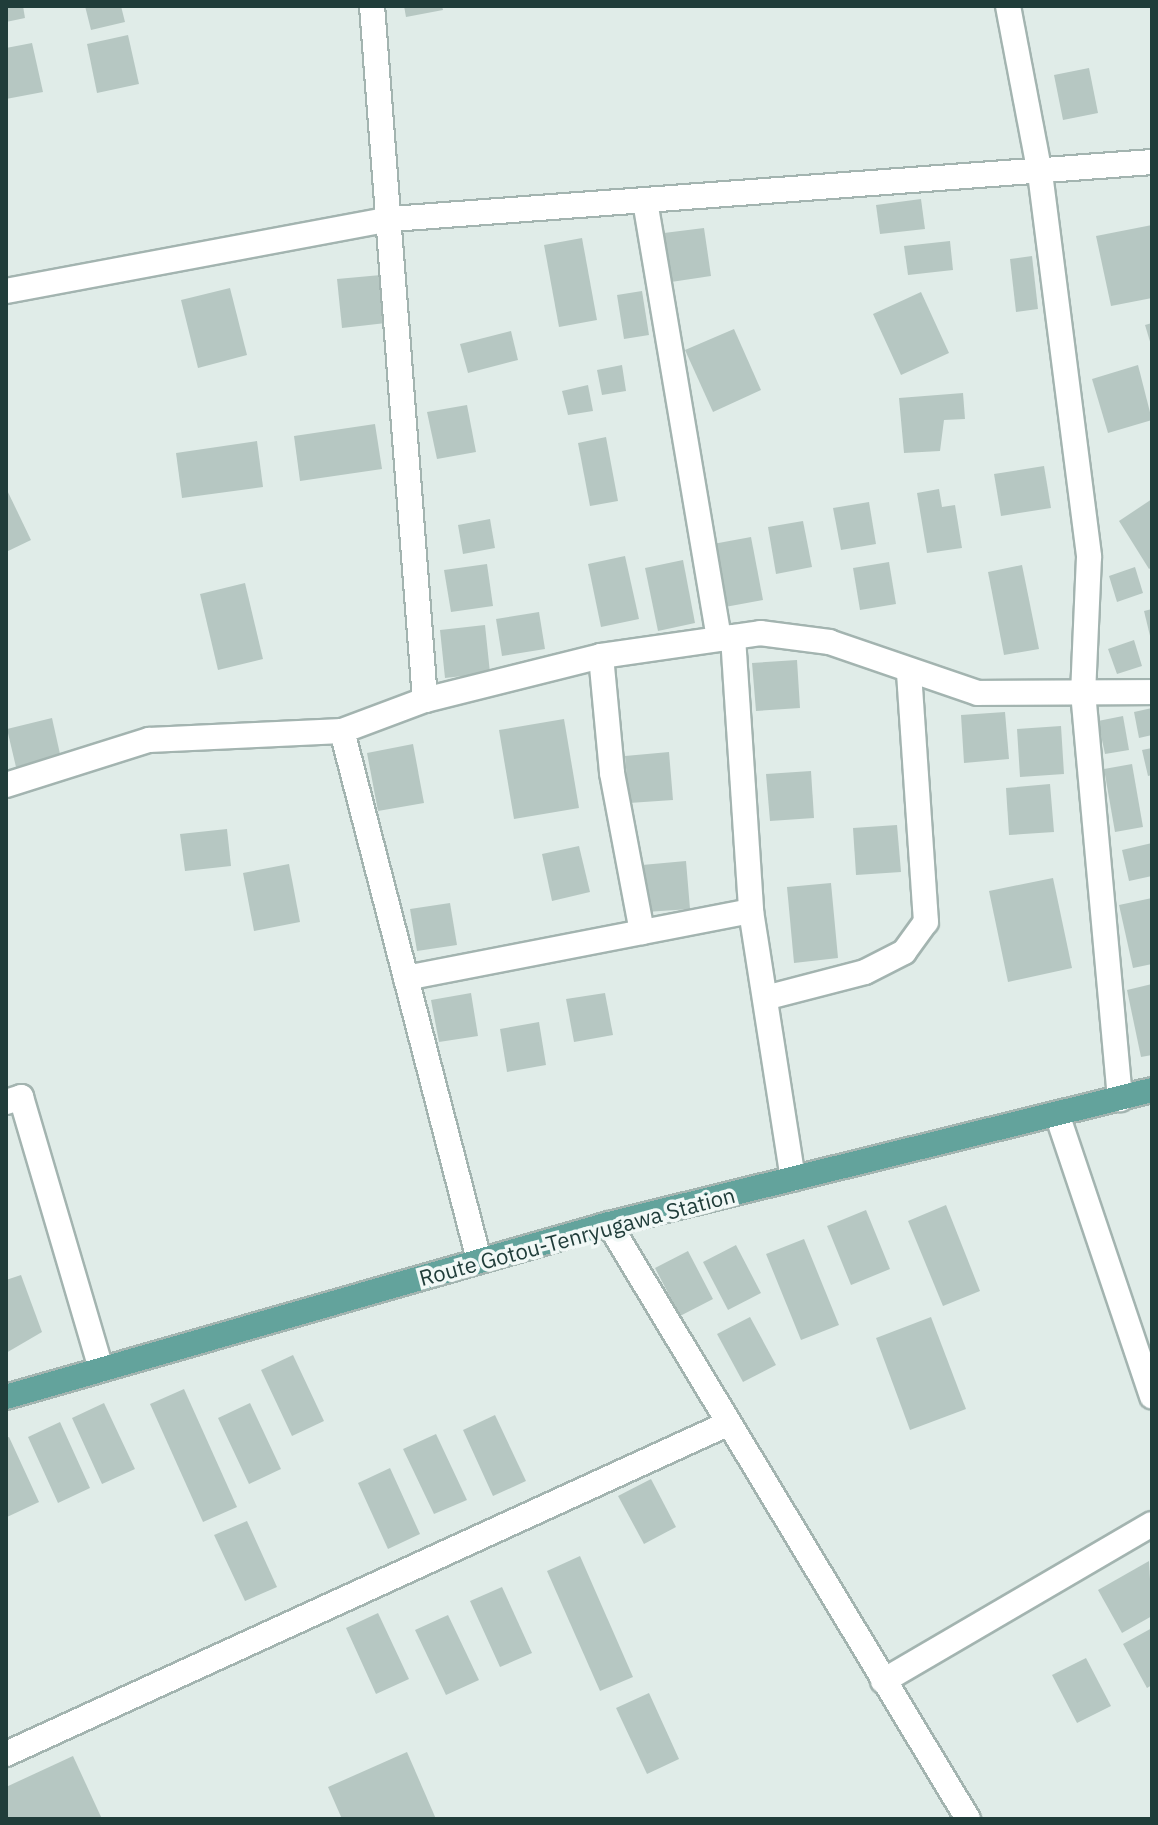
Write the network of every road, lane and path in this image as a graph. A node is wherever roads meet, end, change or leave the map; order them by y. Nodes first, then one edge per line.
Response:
1 (372, 6) edge
2 (1008, 6) edge
3 (1152, 162) edge
4 (1040, 173) junction
5 (645, 201) junction
6 (392, 219) junction
7 (6, 291) edge
8 (726, 638) junction
9 (601, 656) junction
10 (909, 673) junction
11 (1083, 692) junction
12 (1152, 692) edge
13 (425, 700) junction
14 (342, 731) junction
15 (6, 785) edge
16 (751, 911) junction
17 (642, 932) junction
18 (406, 978) junction
19 (765, 998) junction
20 (1152, 1090) edge
21 (1120, 1099) junction
22 (6, 1102) edge
23 (1057, 1114) junction
24 (793, 1179) junction
25 (609, 1224) junction
26 (479, 1260) junction
27 (101, 1369) junction
28 (1152, 1396) edge
29 (6, 1397) edge
30 (725, 1425) junction
31 (1152, 1524) edge
32 (883, 1681) junction
33 (6, 1754) edge
34 (968, 1819) edge

1 - 6 street
2 - 4 street
3 - 4 street
4 - 5 street
4 - 11 street
5 - 6 street
5 - 8 street
6 - 7 street
6 - 13 street
8 - 9 street
8 - 10 street
8 - 16 street
9 - 13 street
9 - 17 street
10 - 11 street
10 - 19 street
11 - 12 street
11 - 21 street
13 - 14 street
14 - 15 street
14 - 18 street
16 - 17 street
16 - 19 street
17 - 18 street
18 - 26 street
19 - 24 street
20 - 21 main road, Route Gotou-Tenryugawa Station
21 - 23 main road, Route Gotou-Tenryugawa Station
22 - 27 street
23 - 24 main road, Route Gotou-Tenryugawa Station
23 - 28 street
24 - 25 main road, Route Gotou-Tenryugawa Station
25 - 26 main road, Route Gotou-Tenryugawa Station
25 - 30 street
26 - 27 main road, Route Gotou-Tenryugawa Station
27 - 29 main road, Route Gotou-Tenryugawa Station
30 - 32 street
30 - 33 street
31 - 32 street
32 - 34 street

